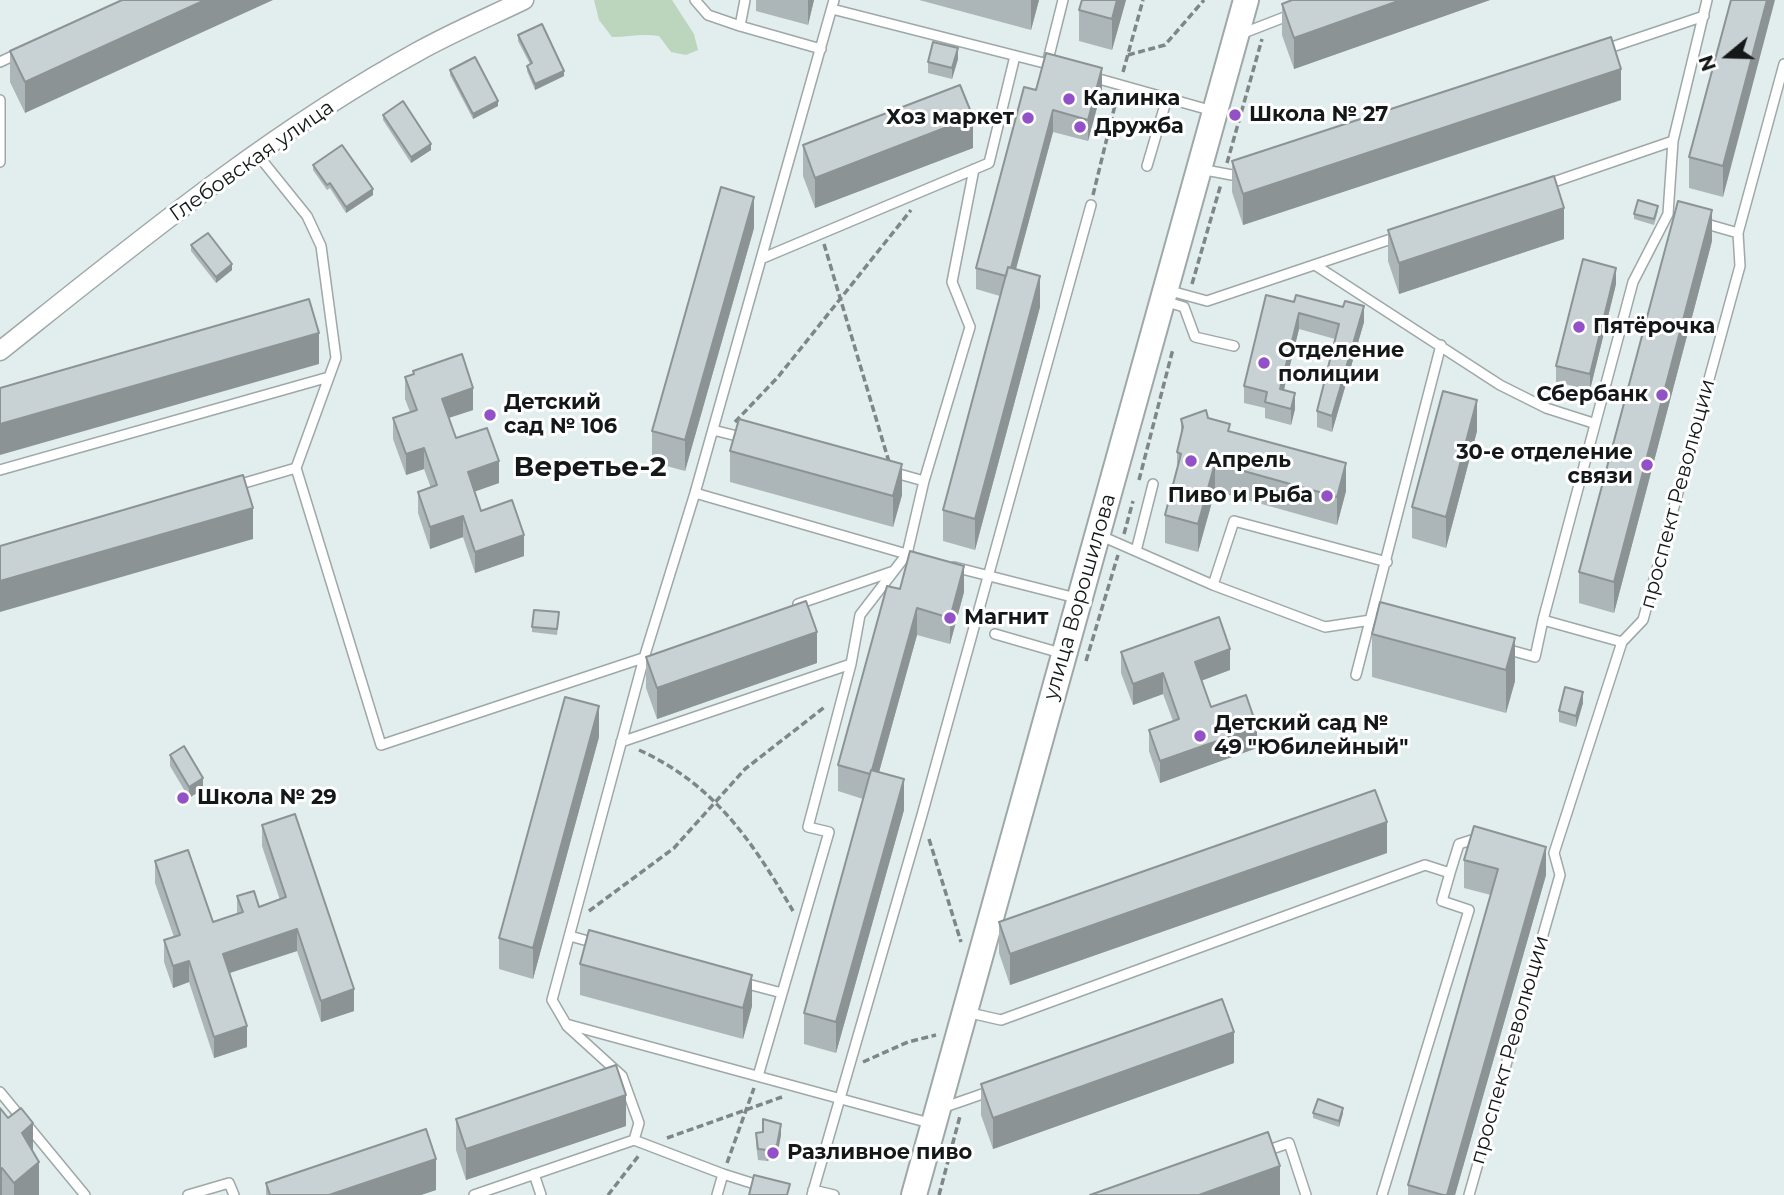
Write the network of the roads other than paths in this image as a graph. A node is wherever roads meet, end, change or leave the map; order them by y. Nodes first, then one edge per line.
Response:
1 (524, 0) edge
2 (695, 0) edge
3 (745, 0) edge
4 (1063, 0) edge
5 (1246, 0) edge
6 (1707, 0) edge
7 (833, 5) edge
8 (1306, 10) edge
9 (1704, 16) junction
10 (740, 26) junction
11 (1236, 36) junction
12 (821, 49) junction
13 (25, 50) edge
14 (1015, 56) junction
15 (1586, 56) edge
16 (0, 62) edge
17 (1047, 64) junction
18 (1784, 64) edge
19 (1059, 67) edge
20 (1083, 74) edge
21 (1167, 98) junction
22 (0, 100) edge
23 (1215, 112) junction
24 (1673, 141) junction
25 (257, 155) junction
26 (0, 162) edge
27 (1147, 166) dead end
28 (974, 169) junction
29 (1199, 169) junction
30 (1245, 171) edge
31 (1532, 190) edge
32 (1091, 205) road end
33 (1668, 214) junction
34 (1679, 217) edge
35 (1691, 220) edge
36 (1417, 230) edge
37 (1738, 233) junction
38 (763, 258) junction
39 (1315, 265) junction
40 (1164, 295) junction
41 (1441, 345) junction
42 (1234, 346) dead end
43 (0, 351) edge
44 (329, 377) junction
45 (1593, 423) junction
46 (713, 430) junction
47 (751, 439) edge
48 (296, 468) junction
49 (879, 469) edge
50 (0, 470) edge
51 (925, 481) junction
52 (1153, 484) dead end
53 (219, 491) edge
54 (695, 493) junction
55 (1097, 534) junction
56 (1136, 551) junction
57 (907, 554) junction
58 (918, 557) edge
59 (1387, 562) junction
60 (942, 564) edge
61 (894, 571) junction
62 (988, 576) junction
63 (1213, 585) junction
64 (1078, 599) junction
65 (789, 607) edge
66 (1390, 617) edge
67 (1371, 620) junction
68 (1543, 620) junction
69 (995, 634) dead end
70 (1622, 642) junction
71 (1496, 646) edge
72 (657, 653) edge
73 (1064, 654) junction
74 (644, 658) junction
75 (851, 664) junction
76 (1356, 675) dead end
77 (621, 742) junction
78 (1488, 835) edge
79 (1541, 849) edge
80 (1554, 853) junction
81 (1450, 873) junction
82 (569, 936) junction
83 (609, 947) edge
84 (729, 979) edge
85 (782, 993) junction
86 (964, 1012) junction
87 (566, 1024) junction
88 (758, 1076) junction
89 (1002, 1087) edge
90 (0, 1091) edge
91 (840, 1098) junction
92 (935, 1117) junction
93 (634, 1140) junction
94 (1252, 1156) edge
95 (534, 1174) junction
96 (723, 1174) junction
97 (769, 1188) edge
98 (813, 1192) edge
99 (85, 1195) edge
100 (188, 1195) edge
101 (234, 1195) edge
102 (474, 1195) edge
103 (541, 1195) edge
104 (717, 1195) edge
105 (834, 1195) edge
106 (914, 1195) edge
107 (1306, 1195) edge
108 (1382, 1195) edge
109 (1469, 1195) edge

1 - 25 street, Глебовская улица
2 - 10 lane
3 - 10 lane
4 - 17 lane
5 - 11 main road, улица Ворошилова
6 - 9 lane
7 - 12 lane
7 - 14 lane
8 - 11 lane
9 - 15 lane
9 - 24 lane
10 - 12 lane
11 - 23 main road, улица Ворошилова
12 - 38 lane
13 - 16 lane
14 - 17 lane
14 - 28 lane
17 - 19 lane
18 - 37 lane, проспект Революции
20 - 21 lane
21 - 23 lane
21 - 27 lane
22 - 26 lane
23 - 29 main road, улица Ворошилова
24 - 31 lane
24 - 33 lane
25 - 43 street, Глебовская улица
25 - 44 lane
28 - 38 lane
28 - 51 lane
29 - 30 lane
29 - 40 main road, улица Ворошилова
32 - 62 lane
33 - 34 lane
33 - 45 lane
35 - 37 lane
36 - 39 lane
37 - 70 lane, проспект Революции
38 - 46 lane
39 - 40 lane
39 - 41 lane
40 - 42 lane
40 - 55 main road, улица Ворошилова
41 - 45 lane
41 - 59 lane
44 - 48 lane
44 - 50 lane
45 - 68 lane
46 - 47 lane
46 - 54 lane
48 - 53 lane
48 - 74 lane
49 - 51 lane
51 - 57 lane
52 - 56 lane
54 - 57 lane
54 - 74 lane
55 - 56 lane
55 - 64 main road, улица Ворошилова
56 - 63 lane
57 - 58 lane
57 - 61 lane
59 - 63 lane
59 - 67 lane
60 - 62 lane
61 - 65 lane
61 - 75 lane
62 - 64 lane
62 - 91 lane
63 - 67 lane
64 - 73 main road, улица Ворошилова
66 - 67 lane
67 - 76 lane
68 - 70 lane
68 - 71 lane
69 - 73 lane
70 - 80 lane, проспект Революции
72 - 74 lane
73 - 86 main road, улица Ворошилова
74 - 77 lane
75 - 77 lane
75 - 85 lane
77 - 82 lane
78 - 81 lane
79 - 80 lane
80 - 109 lane, проспект Революции
81 - 86 lane
81 - 108 lane
82 - 83 lane
82 - 87 lane
84 - 85 lane
85 - 88 lane
86 - 92 main road, улица Ворошилова
87 - 88 lane
87 - 93 lane
88 - 91 lane
89 - 92 lane
90 - 99 lane
91 - 92 lane
91 - 98 lane
92 - 106 main road, улица Ворошилова
93 - 95 lane
93 - 96 lane
94 - 107 lane
95 - 102 lane
95 - 103 lane
96 - 97 lane
96 - 104 lane
98 - 105 lane
100 - 101 lane

